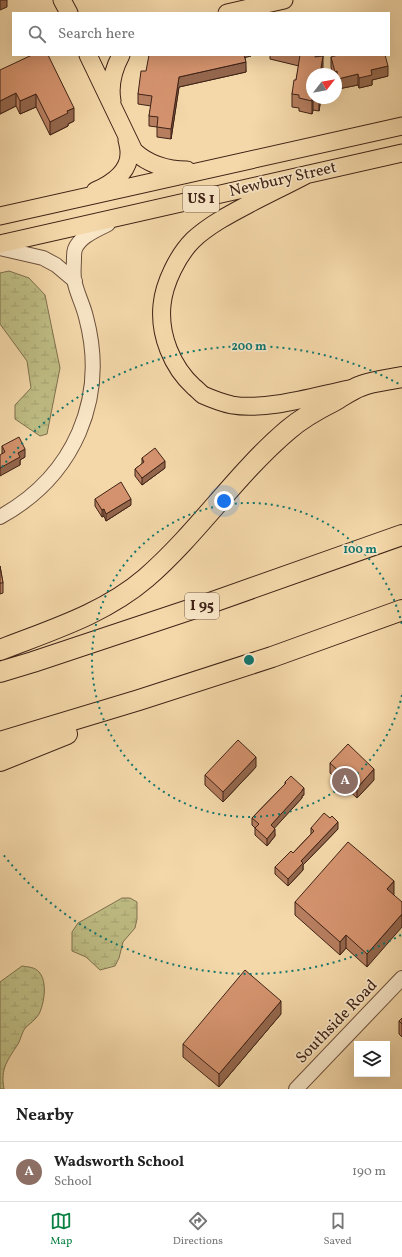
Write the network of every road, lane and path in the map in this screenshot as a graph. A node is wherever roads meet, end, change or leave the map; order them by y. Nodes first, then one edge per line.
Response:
1 (284, 0) edge
2 (231, 12) edge
3 (89, 56) edge
4 (111, 56) edge
5 (121, 56) edge
6 (116, 112) junction
7 (402, 126) edge
8 (126, 135) junction
9 (402, 153) edge
10 (203, 170) junction
11 (306, 175) junction
12 (71, 201) junction
13 (0, 216) edge
14 (119, 218) junction
15 (0, 244) edge
16 (0, 248) edge
17 (75, 281) junction
18 (402, 377) edge
19 (361, 386) junction
20 (0, 517) edge
21 (402, 535) edge
22 (402, 610) edge
23 (0, 650) edge
24 (0, 672) edge
25 (140, 700) junction
26 (0, 742) edge
27 (0, 761) edge
28 (402, 978) edge
29 (296, 1089) edge

1 - 2 main road
3 - 4 main road
3 - 6 main road
5 - 6 main road
6 - 8 main road
7 - 10 main road, Newbury Street / US 1
8 - 10 main road
8 - 12 main road
9 - 11 main road, Newbury Street / US 1
10 - 12 main road, Newbury Street / US 1
11 - 14 main road, Newbury Street / US 1
11 - 19 main road
12 - 13 main road, Newbury Street / US 1
14 - 15 main road, Newbury Street / US 1
14 - 17 street
16 - 17 street
17 - 20 street
18 - 19 highway
19 - 23 highway
21 - 24 highway, I 95
22 - 25 highway
25 - 26 highway
25 - 27 highway
28 - 29 street, Southside Road

